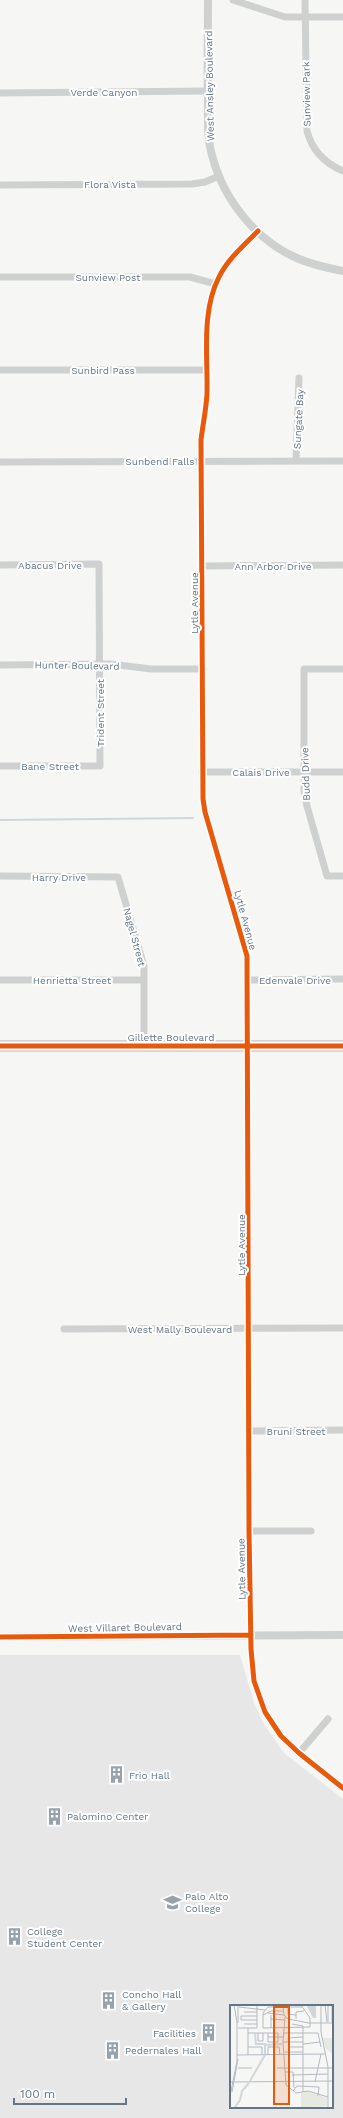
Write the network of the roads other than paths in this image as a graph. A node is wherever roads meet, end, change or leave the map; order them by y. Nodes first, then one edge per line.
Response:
1 (208, 0) edge
2 (233, 0) edge
3 (306, 0) edge
4 (306, 18) junction
5 (343, 18) edge
6 (207, 91) junction
7 (0, 93) edge
8 (343, 171) edge
9 (219, 176) junction
10 (0, 184) edge
11 (258, 230) junction
12 (343, 271) edge
13 (0, 277) edge
14 (216, 284) junction
15 (0, 370) edge
16 (207, 370) junction
17 (300, 378) dead end
18 (201, 461) junction
19 (296, 461) junction
20 (343, 461) edge
21 (0, 462) edge
22 (99, 564) joint
23 (0, 565) edge
24 (203, 566) junction
25 (343, 566) edge
26 (100, 664) junction
27 (0, 665) edge
28 (203, 669) junction
29 (343, 669) edge
30 (0, 766) edge
31 (100, 766) joint
32 (202, 772) junction
33 (304, 772) junction
34 (343, 772) edge
35 (0, 876) edge
36 (343, 876) edge
37 (118, 877) joint
38 (343, 979) edge
39 (0, 980) edge
40 (144, 980) junction
41 (248, 980) junction
42 (249, 1045) junction
43 (0, 1046) edge
44 (144, 1046) junction
45 (343, 1046) edge
46 (250, 1328) junction
47 (343, 1328) edge
48 (64, 1329) dead end
49 (343, 1430) edge
50 (250, 1431) junction
51 (249, 1531) junction
52 (311, 1531) dead end
53 (343, 1634) edge
54 (251, 1635) junction
55 (0, 1637) edge
56 (328, 1719) dead end
57 (299, 1753) junction
58 (343, 1788) edge

1 - 6 street, West Ansley Boulevard
2 - 4 street
3 - 4 street, Sunview Park
4 - 5 street
4 - 8 street, Sunview Park
6 - 7 street, Verde Canyon
6 - 9 street, West Ansley Boulevard
9 - 10 street, Flora Vista
9 - 11 street, West Ansley Boulevard
11 - 12 street, West Ansley Boulevard
11 - 14 street, Lytle Avenue
13 - 14 street, Sunview Post
14 - 16 street, Lytle Avenue
15 - 16 street, Sunbird Pass
16 - 18 street, Lytle Avenue
17 - 19 street, Sungate Bay
18 - 19 street, Sunbend Falls
18 - 21 street, Sunbend Falls
18 - 24 street, Lytle Avenue
19 - 20 street, Sunbend Falls
22 - 23 street, Abacus Drive
22 - 26 street, Trident Street
24 - 25 street, Ann Arbor Drive
24 - 28 street, Lytle Avenue
26 - 27 street, Hunter Boulevard
26 - 28 street, Hunter Boulevard
26 - 31 street, Trident Street
28 - 32 street, Lytle Avenue
29 - 33 street, Budd Drive
30 - 31 street, Bane Street
32 - 33 street, Calais Drive
32 - 41 street, Lytle Avenue
33 - 34 street, Calais Drive
33 - 36 street, Budd Drive
35 - 37 street, Harry Drive
37 - 40 street, Nagel Street
38 - 41 street, Edenvale Drive
39 - 40 street, Henrietta Street
40 - 44 street, Nagel Street
41 - 42 street, Lytle Avenue
42 - 44 main road, Gillette Boulevard
42 - 45 main road, Gillette Boulevard
42 - 46 street, Lytle Avenue
43 - 44 main road, Gillette Boulevard
46 - 47 street, West Mally Boulevard
46 - 48 street, West Mally Boulevard
46 - 50 street, Lytle Avenue
49 - 50 street, Bruni Street
50 - 51 street, Lytle Avenue
51 - 52 street
51 - 54 street, Lytle Avenue
53 - 54 street, West Villaret Boulevard
54 - 55 street, West Villaret Boulevard
54 - 57 street, Lytle Avenue
56 - 57 street
57 - 58 street, Lytle Avenue

